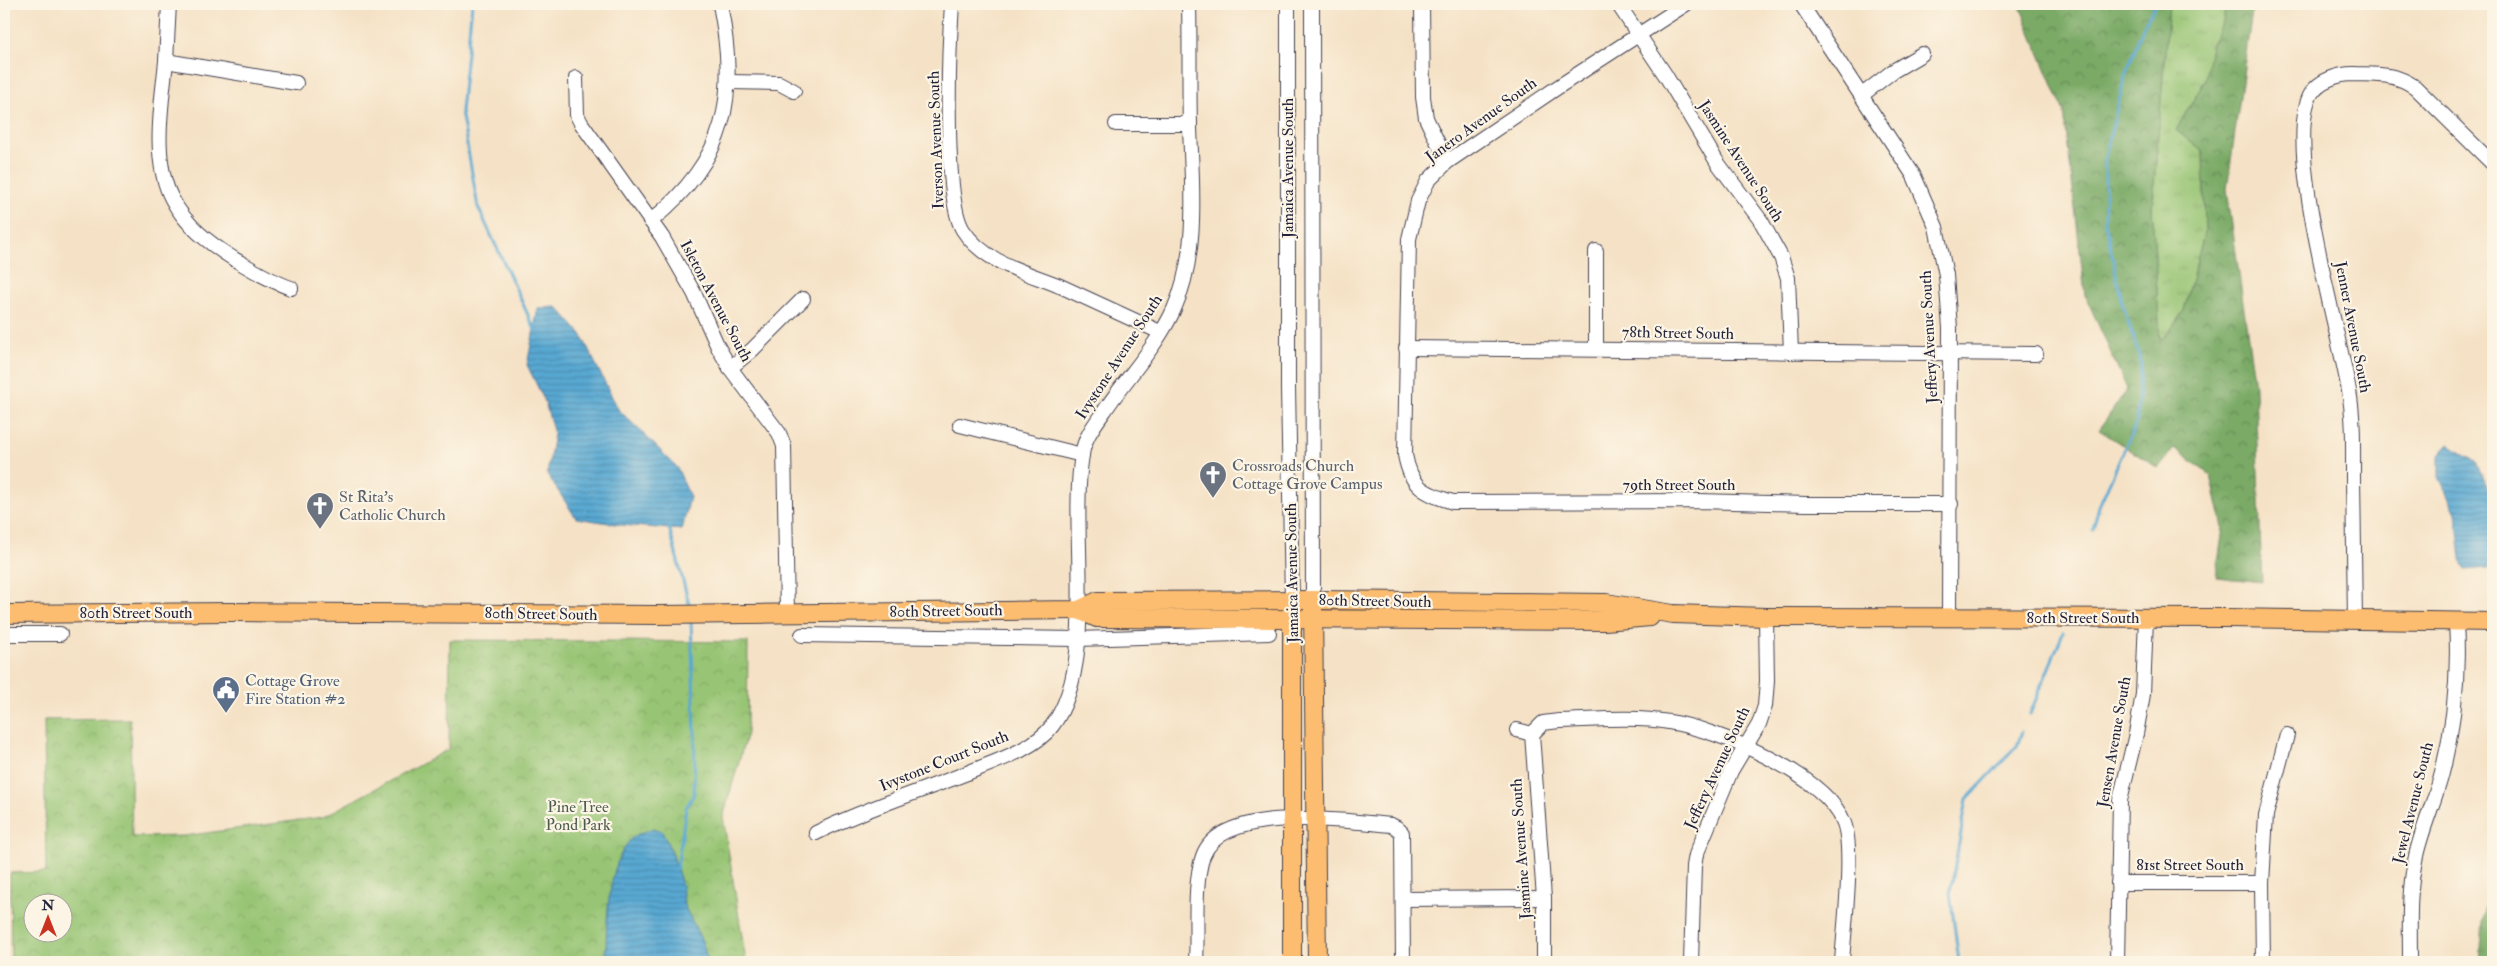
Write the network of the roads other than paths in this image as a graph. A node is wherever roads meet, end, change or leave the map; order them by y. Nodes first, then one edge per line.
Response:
1 (169, 4) edge
2 (720, 4) edge
3 (952, 4) edge
4 (1189, 4) edge
5 (1288, 4) edge
6 (1312, 4) edge
7 (1422, 4) edge
8 (1618, 4) edge
9 (1686, 4) edge
10 (1801, 4) edge
11 (1639, 35) junction
12 (1922, 54) dead end
13 (166, 61) junction
14 (576, 78) dead end
15 (729, 82) junction
16 (296, 83) dead end
17 (794, 92) dead end
18 (1862, 95) junction
19 (1116, 124) dead end
20 (1190, 124) junction
21 (1447, 162) junction
22 (2493, 164) edge
23 (651, 221) junction
24 (1596, 251) dead end
25 (291, 288) dead end
26 (803, 299) dead end
27 (1160, 332) junction
28 (1406, 348) junction
29 (1596, 349) junction
30 (1791, 352) junction
31 (1950, 353) junction
32 (2036, 354) dead end
33 (730, 368) junction
34 (960, 425) dead end
35 (1082, 455) junction
36 (1413, 481) joint
37 (1951, 504) junction
38 (1292, 600) junction
39 (1312, 600) junction
40 (1079, 610) junction
41 (787, 613) junction
42 (4, 614) edge
43 (1673, 614) junction
44 (1766, 617) junction
45 (1949, 618) junction
46 (2146, 618) junction
47 (1293, 620) junction
48 (1312, 620) junction
49 (2355, 621) junction
50 (2456, 622) junction
51 (2493, 622) edge
52 (1269, 633) dead end
53 (4, 634) edge
54 (60, 634) dead end
55 (802, 635) dead end
56 (1077, 639) junction
57 (1517, 730) dead end
58 (1532, 734) junction
59 (2287, 735) dead end
60 (1745, 747) junction
61 (1316, 819) junction
62 (1293, 820) junction
63 (816, 833) dead end
64 (2118, 882) junction
65 (2262, 883) junction
66 (1544, 898) junction
67 (1403, 899) junction
68 (1196, 962) edge
69 (1292, 962) edge
70 (1317, 962) edge
71 (1403, 962) edge
72 (1544, 962) edge
73 (1691, 962) edge
74 (1842, 962) edge
75 (2117, 962) edge
76 (2263, 962) edge
77 (2410, 962) edge

1 - 13 street
2 - 15 street
3 - 27 street, Iverson Avenue South
4 - 20 street, Ivystone Avenue South
5 - 38 street, Jamaica Avenue South
6 - 39 street, Jamaica Avenue South
7 - 21 street
8 - 11 street, Jasmine Avenue South
9 - 11 street, Janero Avenue South
10 - 18 street, Jeffery Avenue South
11 - 21 street, Janero Avenue South
11 - 30 street, Jasmine Avenue South
12 - 18 street
13 - 16 street
13 - 25 street
14 - 23 street, Isleton Avenue South
15 - 17 street
15 - 23 street
18 - 31 street, Jeffery Avenue South
19 - 20 street
20 - 27 street, Ivystone Avenue South
21 - 28 street, Janero Avenue South
22 - 49 street, Jenner Avenue South
23 - 33 street, Isleton Avenue South
24 - 29 street
26 - 33 street
27 - 35 street, Ivystone Avenue South
28 - 29 street, 78th Street South
28 - 36 street, Janero Avenue South
29 - 30 street, 78th Street South
30 - 31 street, 78th Street South
31 - 32 street, 78th Street South
31 - 37 street, Jeffery Avenue South
33 - 41 street, Isleton Avenue South
34 - 35 street
35 - 40 street, Ivystone Avenue South
36 - 37 street, 79th Street South
37 - 45 street, Jeffery Avenue South
38 - 39 main road, 80th Street South
38 - 40 main road, 80th Street South
38 - 47 main road, Jamaica Avenue South
39 - 43 main road, 80th Street South
39 - 48 main road, Jamaica Avenue South
40 - 41 main road, 80th Street South
40 - 47 main road, 80th Street South
40 - 56 street, Ivystone Court South
41 - 42 main road, 80th Street South
43 - 44 main road, 80th Street South
43 - 48 main road, 80th Street South
44 - 45 main road, 80th Street South
44 - 60 street, Jeffery Avenue South
45 - 46 main road, 80th Street South
46 - 49 main road, 80th Street South
46 - 64 street, Jensen Avenue South
47 - 48 main road, 80th Street South
47 - 62 main road, Jamaica Avenue South
48 - 61 main road, Jamaica Avenue South
49 - 50 main road, 80th Street South
50 - 51 main road, 80th Street South
50 - 77 street, Jewel Avenue South
52 - 56 street, 80th Street South
53 - 54 street, 80th Street South
55 - 56 street, 80th Street South
56 - 63 street, Ivystone Court South
57 - 58 street
58 - 60 street
58 - 66 street, Jasmine Avenue South
59 - 65 street
60 - 73 street, Jeffery Avenue South
60 - 74 street
61 - 62 street
61 - 67 street
61 - 70 main road, Jamaica Avenue South
62 - 68 street
62 - 69 main road, Jamaica Avenue South
64 - 65 street, 81st Street South
64 - 75 street, Jensen Avenue South
65 - 76 street
66 - 67 street
66 - 72 street, Jasmine Avenue South
67 - 71 street

